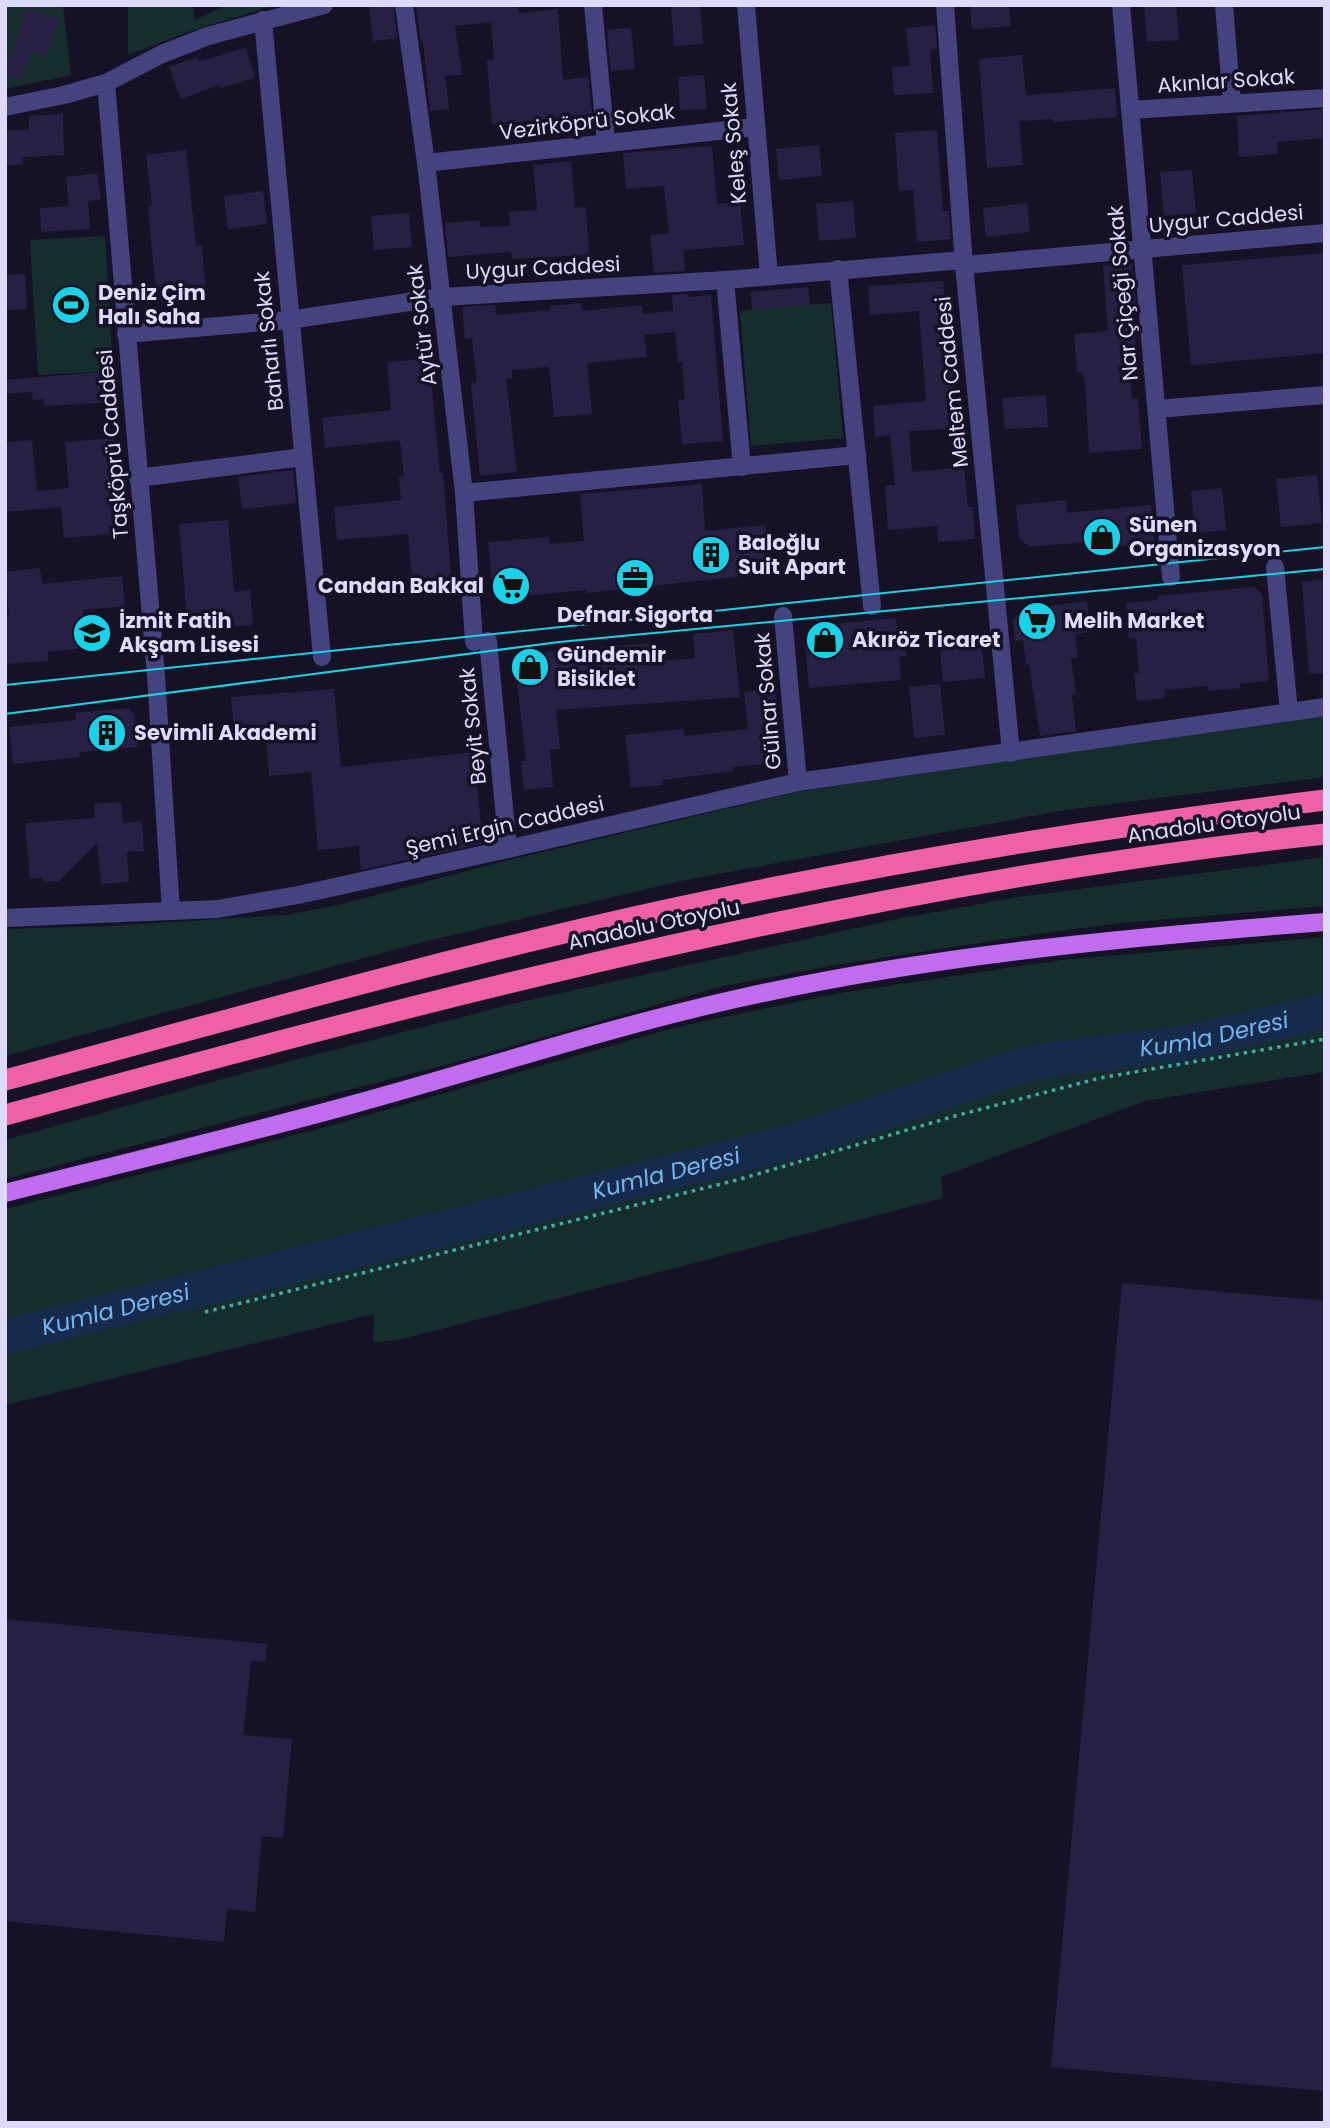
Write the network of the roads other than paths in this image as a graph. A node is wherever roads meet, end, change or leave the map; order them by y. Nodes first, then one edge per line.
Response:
1 (324, 5) edge
2 (404, 5) edge
3 (593, 5) edge
4 (746, 5) edge
5 (945, 5) edge
6 (1121, 5) edge
7 (1224, 5) edge
8 (263, 20) junction
9 (106, 83) junction
10 (1325, 97) edge
11 (1232, 103) junction
12 (5, 107) edge
13 (1130, 110) junction
14 (755, 127) junction
15 (606, 142) junction
16 (426, 163) junction
17 (1325, 233) edge
18 (1142, 249) junction
19 (963, 262) junction
20 (838, 269) junction
21 (769, 276) junction
22 (725, 280) junction
23 (442, 298) junction
24 (289, 320) junction
25 (126, 334) junction
26 (1325, 395) edge
27 (1157, 409) junction
28 (857, 455) junction
29 (303, 457) junction
30 (742, 467) junction
31 (138, 478) junction
32 (464, 493) junction
33 (1275, 567) dead end
34 (1171, 577) dead end
35 (872, 606) dead end
36 (783, 616) dead end
37 (481, 641) joint
38 (322, 657) dead end
39 (1325, 707) edge
40 (1289, 712) junction
41 (1011, 753) junction
42 (798, 782) junction
43 (1325, 800) edge
44 (1325, 834) edge
45 (508, 849) junction
46 (171, 911) junction
47 (5, 918) edge
48 (1325, 922) edge
49 (5, 1080) edge
50 (5, 1115) edge
51 (5, 1193) edge

1 - 8 street
2 - 16 street, Aytür Sokak
3 - 15 street
4 - 14 street, Keleş Sokak
5 - 19 street, Meltem Caddesi
6 - 13 street, Nar Çiçeği Sokak
7 - 11 street
8 - 9 street
8 - 24 street, Baharlı Sokak
9 - 12 street
9 - 25 street, Taşköprü Caddesi
10 - 11 street, Akınlar Sokak
11 - 13 street, Akınlar Sokak
13 - 18 street, Nar Çiçeği Sokak
14 - 15 street, Vezirköprü Sokak
14 - 21 street, Keleş Sokak
15 - 16 street, Vezirköprü Sokak
16 - 23 street, Aytür Sokak
17 - 18 street, Uygur Caddesi
18 - 19 street, Uygur Caddesi
18 - 27 street, Nar Çiçeği Sokak
19 - 20 street, Uygur Caddesi
19 - 41 street, Meltem Caddesi
20 - 21 street, Uygur Caddesi
20 - 28 street
21 - 22 street, Uygur Caddesi
22 - 23 street, Uygur Caddesi
22 - 30 street
23 - 24 street, Uygur Caddesi
23 - 32 street, Aytür Sokak
24 - 25 street, Uygur Caddesi
24 - 29 street, Baharlı Sokak
25 - 31 street, Taşköprü Caddesi
26 - 27 street
27 - 34 street, Nar Çiçeği Sokak
28 - 30 street
28 - 35 street
29 - 31 street
29 - 38 street, Baharlı Sokak
30 - 32 street
31 - 46 street, Taşköprü Caddesi
32 - 37 street, Aytür Sokak
33 - 40 street
36 - 42 street, Gülnar Sokak
37 - 45 street, Beyit Sokak
39 - 40 street, Şemi Ergin Caddesi
40 - 41 street, Şemi Ergin Caddesi
41 - 42 street, Şemi Ergin Caddesi
42 - 45 street, Şemi Ergin Caddesi
43 - 49 highway, Anadolu Otoyolu
44 - 50 highway, Anadolu Otoyolu
45 - 46 street, Şemi Ergin Caddesi
46 - 47 street, Şemi Ergin Caddesi
48 - 51 main road

